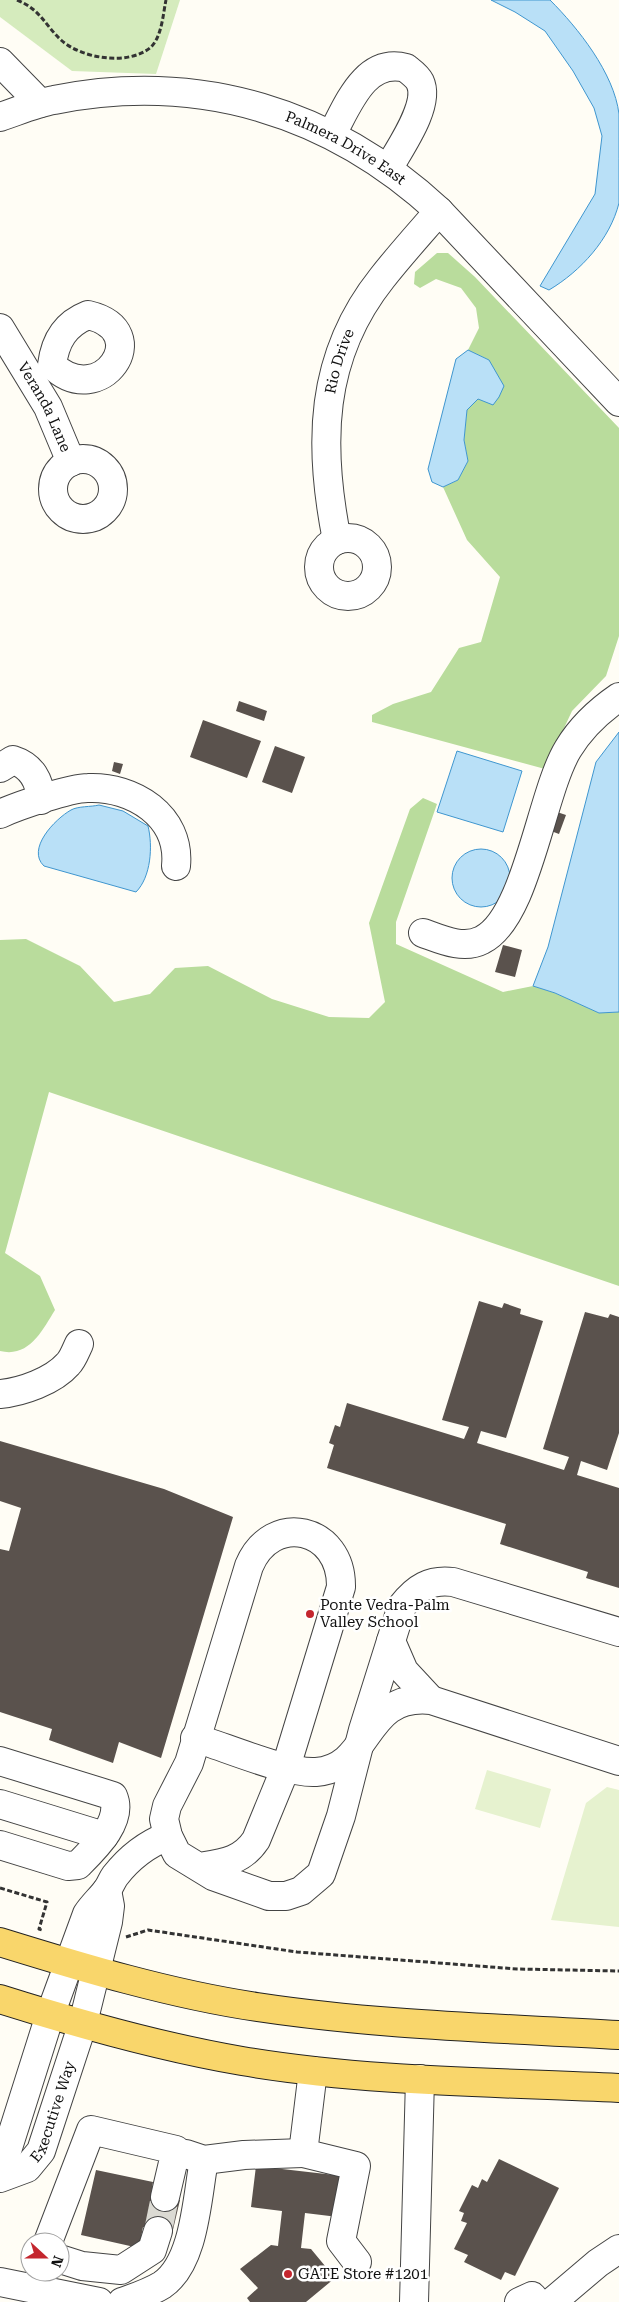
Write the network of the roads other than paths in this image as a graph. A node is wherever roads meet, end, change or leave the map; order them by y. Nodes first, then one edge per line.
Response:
1 (0, 62) edge
2 (40, 104) junction
3 (0, 117) edge
4 (332, 134) junction
5 (388, 169) junction
6 (439, 211) junction
7 (0, 328) edge
8 (619, 402) edge
9 (71, 462) dead end
10 (338, 540) dead end
11 (619, 697) edge
12 (0, 768) edge
13 (42, 800) junction
14 (0, 814) edge
15 (176, 866) dead end
16 (423, 933) dead end
17 (79, 1344) dead end
18 (0, 1394) edge
19 (619, 1632) edge
20 (391, 1642) junction
21 (430, 1700) junction
22 (195, 1738) junction
23 (358, 1749) junction
24 (0, 1761) edge
25 (619, 1761) edge
26 (286, 1767) junction
27 (0, 1804) edge
28 (104, 1836) junction
29 (168, 1836) junction
30 (0, 1844) edge
31 (200, 1867) junction
32 (107, 1890) junction
33 (0, 1942) edge
34 (68, 1963) junction
35 (96, 1970) junction
36 (0, 2000) edge
37 (50, 2015) junction
38 (83, 2023) junction
39 (619, 2036) edge
40 (313, 2071) junction
41 (420, 2079) junction
42 (619, 2088) edge
43 (11, 2103) edge
44 (303, 2152) junction
45 (175, 2157) junction
46 (204, 2160) junction
47 (1, 2166) edge
48 (165, 2197) tunnel mouth
49 (158, 2231) tunnel mouth
50 (52, 2232) edge
51 (619, 2249) edge
52 (70, 2262) edge
53 (357, 2262) dead end
54 (0, 2282) edge
55 (32, 2288) edge
56 (535, 2300) edge
57 (99, 2302) edge
58 (122, 2302) edge
59 (414, 2302) edge

1 - 2 street
2 - 3 street, Palmera Drive East
2 - 4 street, Palmera Drive East
4 - 5 street, Palmera Drive East
4 - 5 street
5 - 6 street, Palmera Drive East
6 - 8 street, Palmera Drive East
6 - 10 street, Rio Drive
7 - 9 street, Veranda Lane
11 - 16 street
12 - 13 street
13 - 14 street
13 - 15 street
17 - 18 street
19 - 20 street
20 - 21 street
20 - 23 street
21 - 23 street
21 - 25 street
22 - 26 street
22 - 26 street
22 - 29 street
23 - 26 street
23 - 31 street
24 - 28 street
26 - 31 street
27 - 28 street
28 - 30 street
29 - 31 street
29 - 32 street, Executive Way
32 - 34 street, Executive Way
32 - 35 street, Executive Way
33 - 34 main road
34 - 35 main road
34 - 37 street, Executive Way
35 - 38 street, Executive Way
35 - 39 main road
36 - 37 main road
37 - 38 main road
37 - 43 street, Executive Way
38 - 40 main road
38 - 47 street, Executive Way
40 - 41 main road
40 - 44 street
41 - 42 main road
41 - 59 street
43 - 47 street, Executive Way
44 - 46 street
44 - 53 street
45 - 46 street
45 - 48 street
45 - 50 street
46 - 58 street
49 - 52 street
51 - 56 street
54 - 55 street
55 - 57 street

